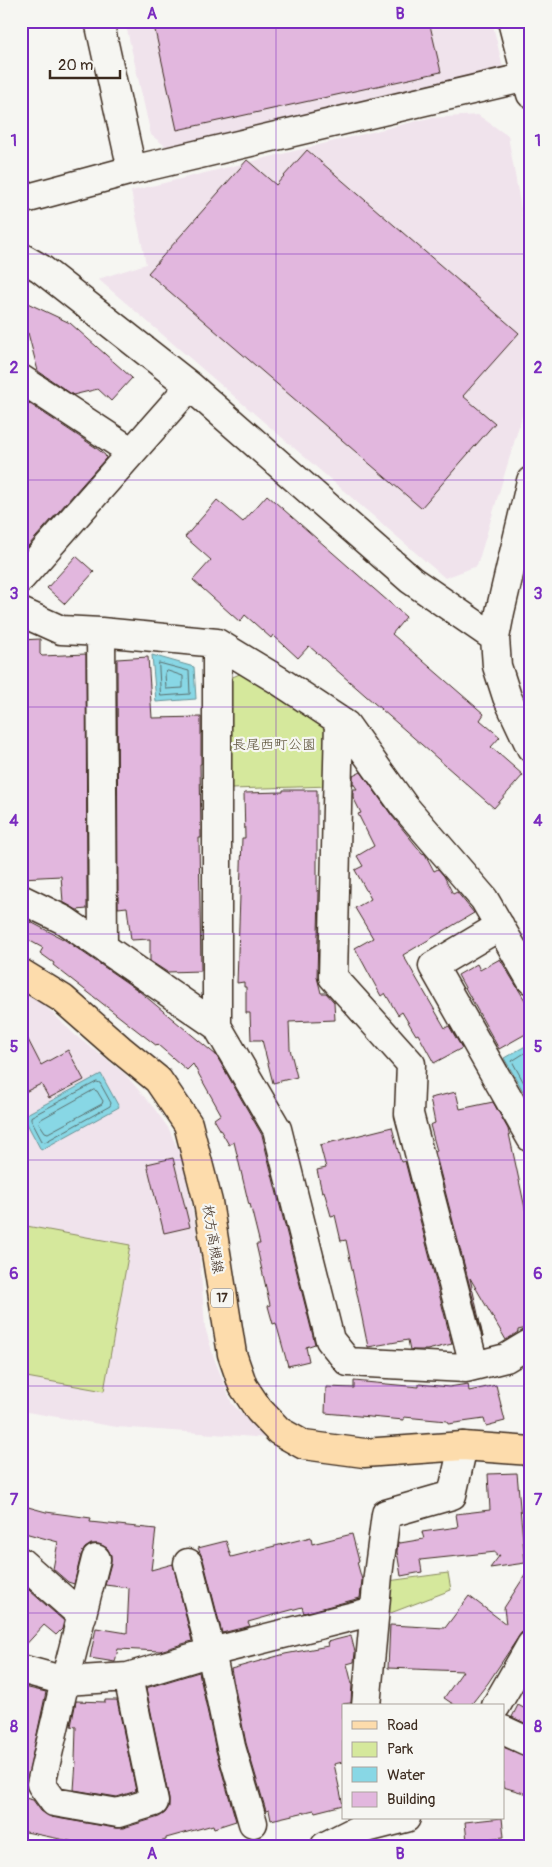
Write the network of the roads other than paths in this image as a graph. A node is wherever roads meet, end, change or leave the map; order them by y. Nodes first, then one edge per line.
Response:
1 (99, 21) edge
2 (512, 21) edge
3 (529, 82) edge
4 (132, 170) junction
5 (21, 200) edge
6 (21, 258) edge
7 (21, 379) edge
8 (190, 386) junction
9 (132, 452) junction
10 (531, 481) edge
11 (21, 578) edge
12 (21, 612) edge
13 (101, 632) junction
14 (495, 638) junction
15 (217, 643) junction
16 (340, 722) junction
17 (531, 748) edge
18 (21, 899) edge
19 (500, 926) junction
20 (103, 947) junction
21 (21, 974) edge
22 (531, 980) edge
23 (217, 1026) junction
24 (531, 1138) edge
25 (531, 1344) edge
26 (474, 1365) junction
27 (463, 1446) junction
28 (531, 1451) edge
29 (96, 1559) dead end
30 (21, 1562) edge
31 (188, 1563) dead end
32 (374, 1611) junction
33 (82, 1616) junction
34 (531, 1645) edge
35 (211, 1652) junction
36 (21, 1669) edge
37 (128, 1676) junction
38 (65, 1681) junction
39 (366, 1704) edge
40 (497, 1704) edge
41 (504, 1730) edge
42 (531, 1744) edge
43 (391, 1820) edge
44 (253, 1823) dead end
45 (355, 1825) edge
46 (325, 1846) edge

1 - 4 street
2 - 3 street
3 - 4 street
4 - 5 street
6 - 8 street
7 - 9 street
8 - 9 street
8 - 14 street
9 - 11 street
10 - 14 street
12 - 13 street
13 - 15 street
13 - 20 street
14 - 17 street
15 - 16 street
15 - 23 street
16 - 19 street
16 - 26 street
18 - 20 street
19 - 22 street
19 - 24 street
20 - 23 street
21 - 27 main road, 枚方高槻線 / 17
23 - 26 street
25 - 26 street
27 - 28 main road, 枚方高槻線 / 17
27 - 32 street
29 - 33 street
30 - 33 street
31 - 35 street
32 - 35 street
32 - 39 street
33 - 38 street
34 - 40 street
35 - 37 street
35 - 44 street
36 - 38 street
37 - 38 street
37 - 38 street
41 - 42 street
43 - 45 street
45 - 46 street

